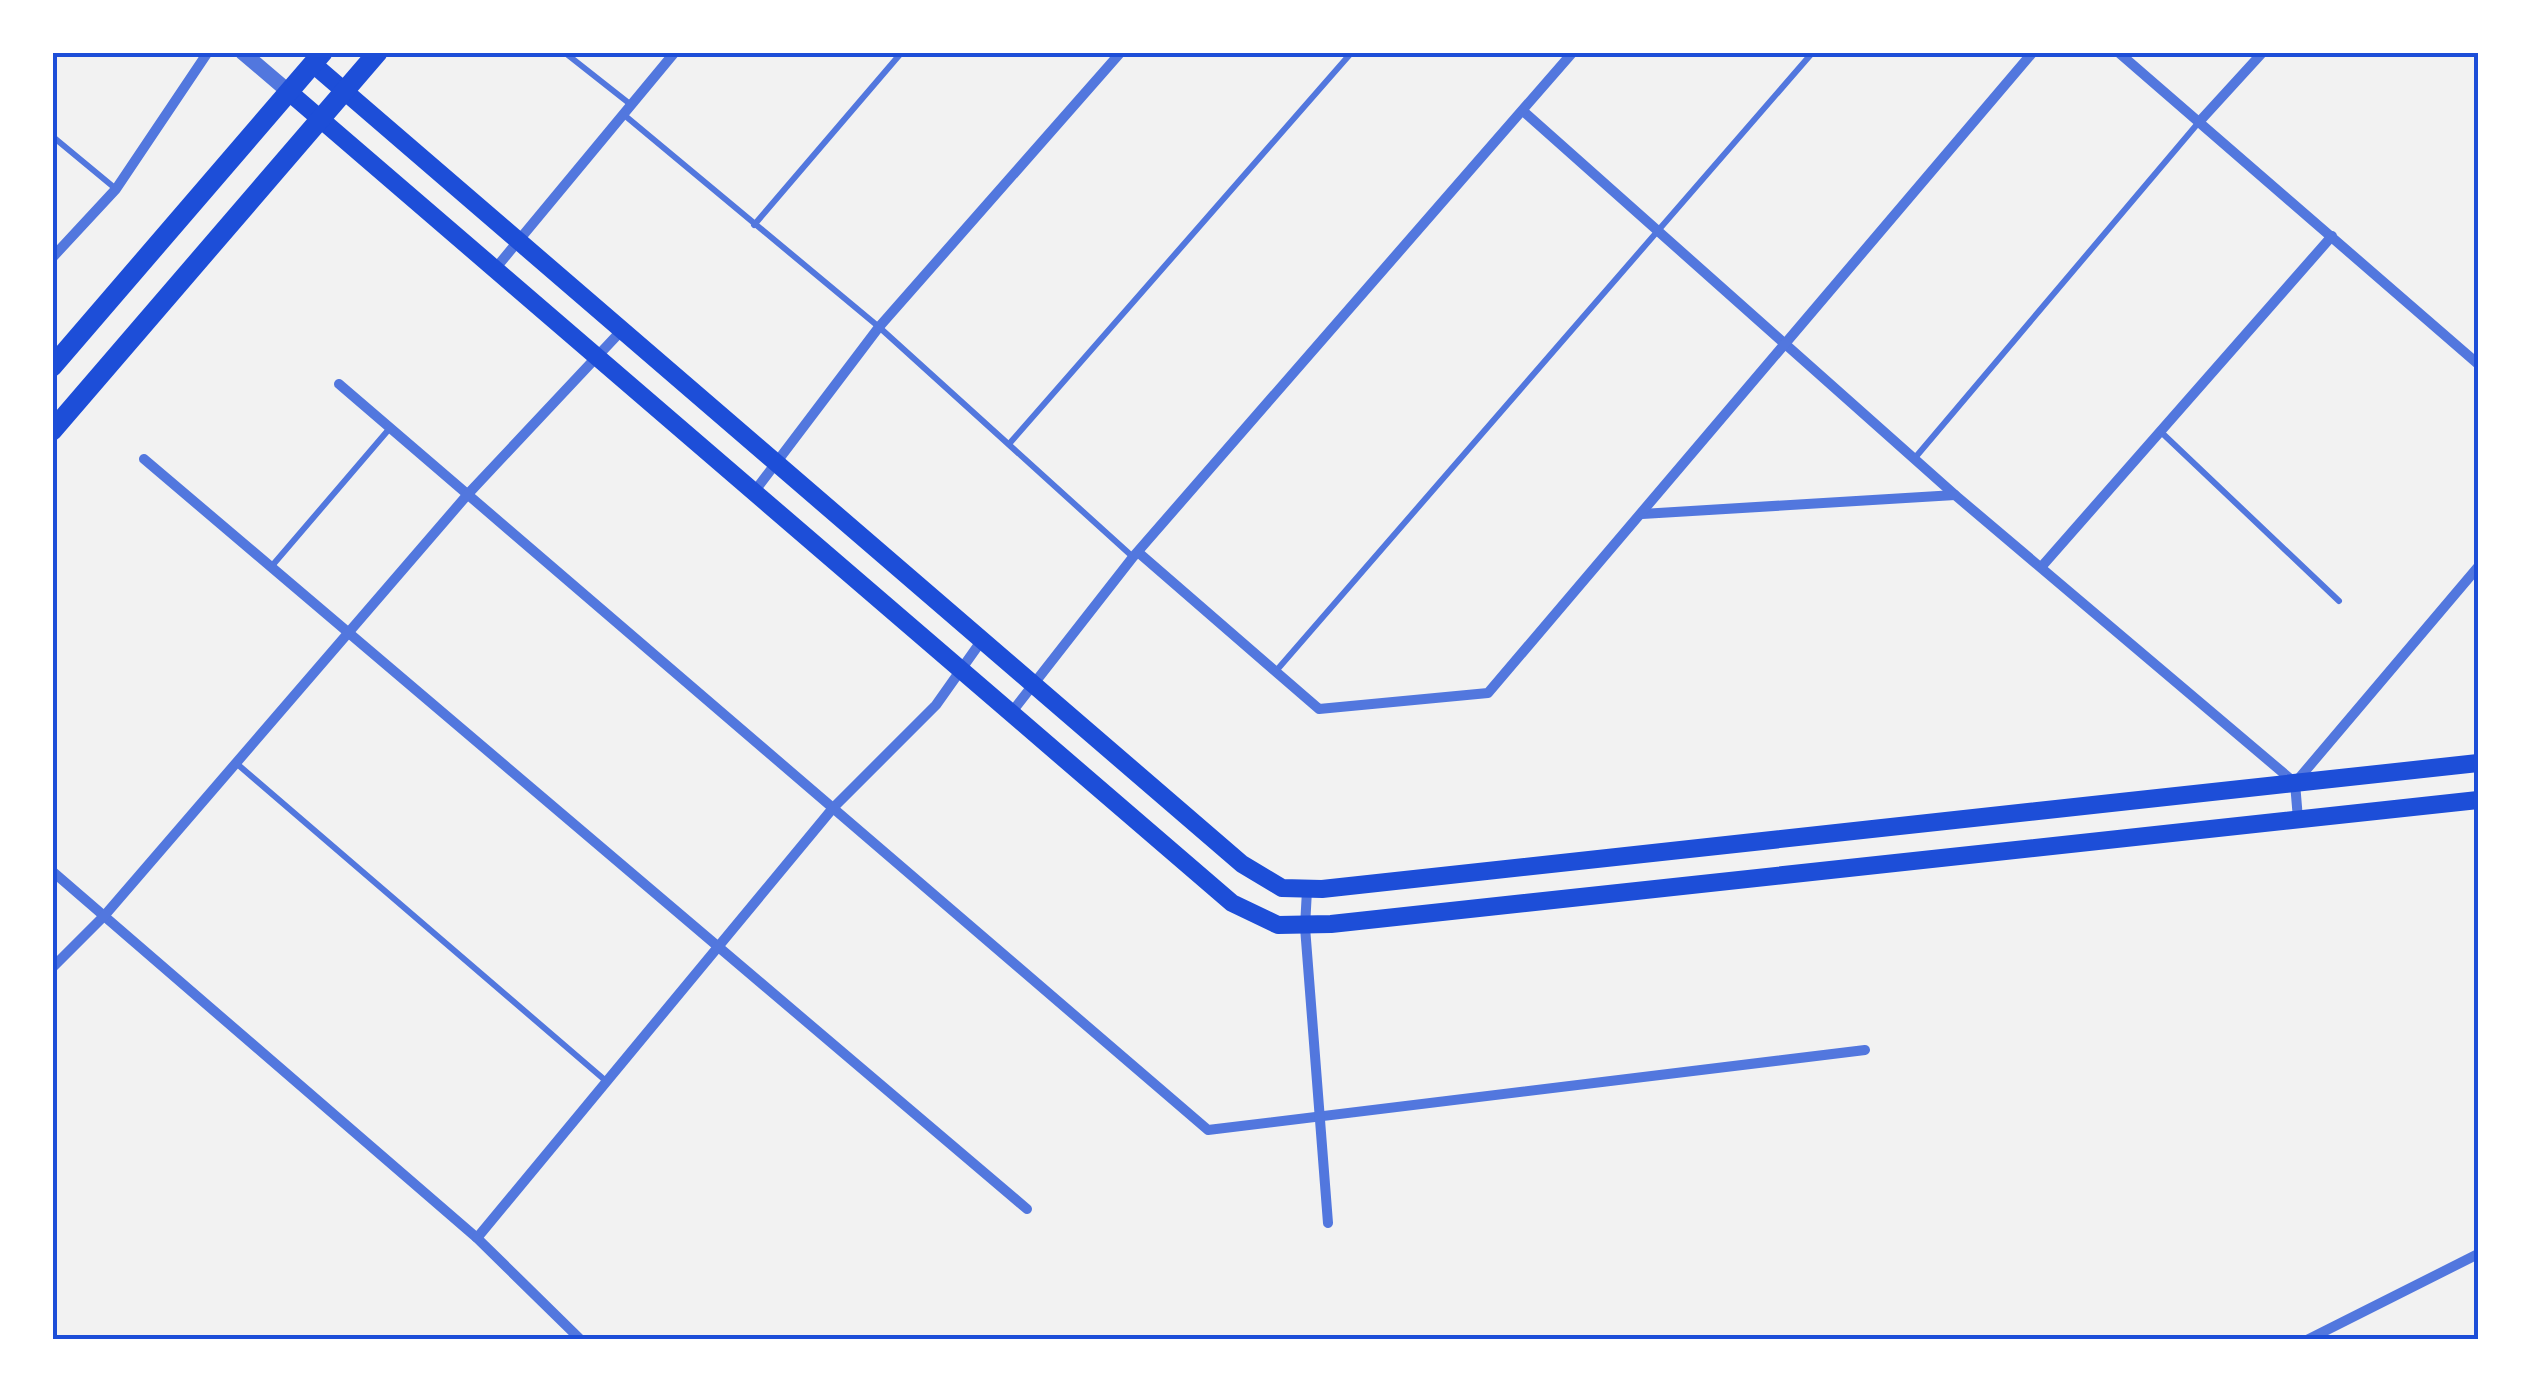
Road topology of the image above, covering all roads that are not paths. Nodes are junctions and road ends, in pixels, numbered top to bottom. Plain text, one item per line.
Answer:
1 (208, 52) edge
2 (242, 52) edge
3 (378, 52) edge
4 (564, 52) edge
5 (675, 52) edge
6 (902, 52) edge
7 (1121, 52) edge
8 (1352, 52) edge
9 (1573, 52) edge
10 (1813, 52) edge
11 (2033, 52) edge
12 (2118, 52) edge
13 (2263, 52) edge
14 (312, 56) edge
15 (345, 91) junction
16 (289, 92) junction
17 (626, 108) junction
18 (1523, 111) junction
19 (320, 119) junction
20 (2199, 122) junction
21 (52, 136) edge
22 (116, 189) junction
23 (754, 225) junction
24 (1659, 232) junction
25 (2332, 236) junction
26 (519, 240) junction
27 (52, 258) edge
28 (495, 269) junction
29 (879, 327) junction
30 (622, 330) junction
31 (1784, 343) junction
32 (598, 358) junction
33 (2478, 364) edge
34 (52, 367) edge
35 (338, 384) dead end
36 (390, 428) junction
37 (52, 431) edge
38 (2160, 432) junction
39 (1008, 444) junction
40 (1914, 458) junction
41 (144, 459) dead end
42 (777, 464) junction
43 (754, 493) junction
44 (468, 494) junction
45 (1955, 495) junction
46 (1642, 514) junction
47 (1136, 555) junction
48 (2042, 565) junction
49 (2478, 566) edge
50 (270, 567) junction
51 (2339, 600) dead end
52 (348, 633) junction
53 (982, 640) junction
54 (959, 669) junction
55 (1276, 672) junction
56 (1034, 685) junction
57 (1010, 714) junction
58 (236, 763) junction
59 (2478, 763) edge
60 (2295, 783) junction
61 (2478, 800) edge
62 (833, 808) junction
63 (2298, 819) junction
64 (52, 871) edge
65 (1307, 890) junction
66 (105, 915) junction
67 (1305, 926) junction
68 (718, 947) junction
69 (52, 968) edge
70 (1865, 1050) dead end
71 (606, 1081) junction
72 (1319, 1114) junction
73 (1027, 1209) dead end
74 (1328, 1223) dead end
75 (477, 1238) junction
76 (2478, 1254) edge
77 (581, 1340) edge
78 (2307, 1340) edge

1 - 22 street
2 - 16 street
3 - 15 main road
4 - 17 lane
5 - 17 street
6 - 23 lane
7 - 29 street
8 - 39 lane
9 - 18 street
10 - 24 lane
11 - 31 street
12 - 20 street
13 - 20 street
14 - 15 main road
14 - 16 main road
15 - 19 main road
15 - 26 main road
16 - 19 main road
16 - 34 main road
17 - 23 lane
17 - 26 street
18 - 24 street
18 - 47 street
19 - 28 main road
19 - 37 main road
20 - 25 street
20 - 40 lane
21 - 22 lane
22 - 27 street
23 - 29 lane
24 - 31 street
24 - 55 lane
25 - 33 street
25 - 38 street
26 - 28 street
26 - 30 main road
28 - 32 main road
29 - 39 lane
29 - 42 street
30 - 32 street
30 - 42 main road
31 - 40 street
31 - 46 street
32 - 43 main road
32 - 44 street
35 - 36 street
36 - 44 street
36 - 50 lane
38 - 48 street
38 - 51 lane
39 - 47 lane
40 - 45 street
41 - 50 street
42 - 43 street
42 - 53 main road
43 - 54 main road
44 - 52 street
44 - 62 street
45 - 46 street
45 - 48 street
46 - 55 street
47 - 55 street
47 - 56 street
48 - 60 street
49 - 60 street
50 - 52 street
52 - 58 street
52 - 68 street
53 - 54 street
53 - 56 main road
54 - 57 main road
54 - 62 street
56 - 57 street
56 - 65 main road
57 - 67 main road
58 - 66 street
58 - 71 lane
59 - 60 main road
60 - 63 street
60 - 65 main road
61 - 63 main road
62 - 68 street
62 - 72 street
63 - 67 main road
64 - 66 street
65 - 67 street
66 - 69 street
66 - 75 street
67 - 72 street
68 - 71 street
68 - 73 street
70 - 72 street
71 - 75 street
72 - 74 street
75 - 77 street
76 - 78 street

